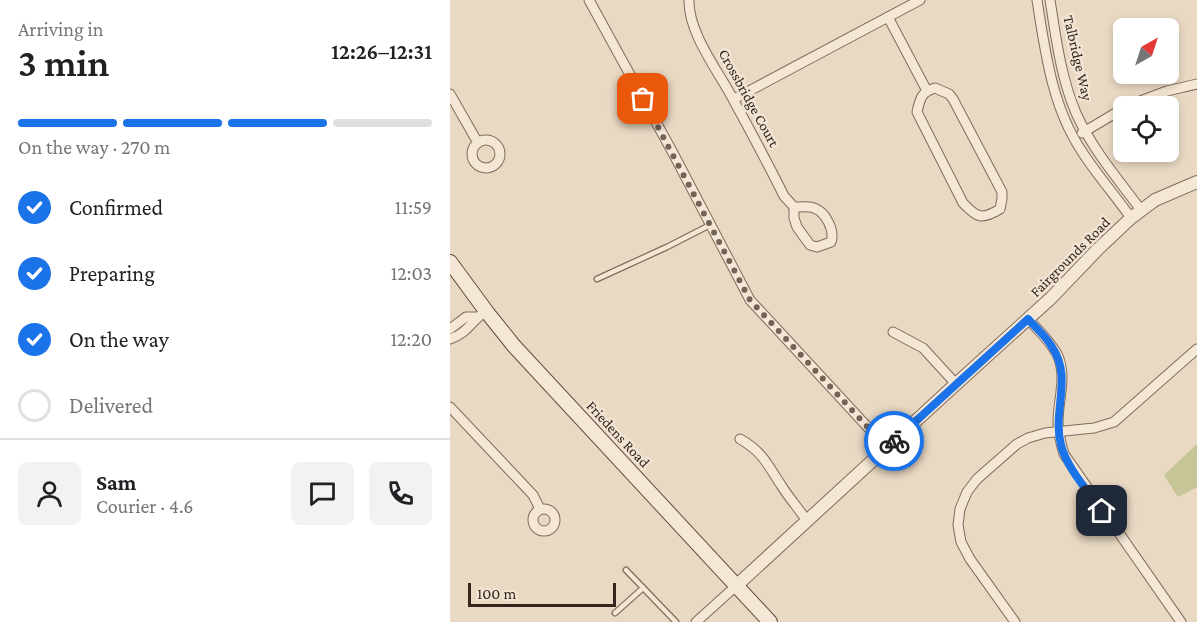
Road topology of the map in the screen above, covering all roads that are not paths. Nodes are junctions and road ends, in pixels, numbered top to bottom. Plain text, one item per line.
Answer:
1 (589, 0) edge
2 (688, 0) edge
3 (920, 0) edge
4 (1037, 0) edge
5 (1050, 0) edge
6 (888, 17) junction
7 (1197, 84) edge
8 (927, 90) junction
9 (450, 94) edge
10 (1154, 96) edge
11 (734, 99) junction
12 (1113, 114) edge
13 (1086, 131) junction
14 (1074, 137) junction
15 (478, 143) dead end
16 (1197, 182) edge
17 (794, 207) junction
18 (1136, 214) junction
19 (710, 225) junction
20 (450, 262) edge
21 (597, 279) dead end
22 (481, 314) junction
23 (1028, 319) junction
24 (450, 329) edge
25 (893, 332) dead end
26 (450, 339) edge
27 (1197, 349) edge
28 (956, 384) junction
29 (450, 407) edge
30 (1058, 432) junction
31 (740, 439) dead end
32 (887, 448) junction
33 (540, 509) dead end
34 (807, 521) junction
35 (626, 570) dead end
36 (736, 586) junction
37 (643, 588) junction
38 (615, 613) dead end
39 (676, 622) edge
40 (696, 622) edge
41 (770, 622) edge
42 (1015, 622) edge
43 (1181, 622) edge

1 - 19 street
2 - 11 street, Crossbridge Court
3 - 6 street
4 - 14 street, Talbridge Way
5 - 13 street, Talbridge Way
6 - 8 street
6 - 11 street
7 - 10 street
8 - 8 street
9 - 15 street
11 - 17 street, Crossbridge Court
12 - 13 street
13 - 14 street
13 - 18 street, Talbridge Way
14 - 18 street, Talbridge Way
16 - 18 street, Fairgrounds Road
17 - 17 street, Crossbridge Court
18 - 23 street, Fairgrounds Road
19 - 21 lane
19 - 32 street
20 - 22 main road, Friedens Road
22 - 24 street
22 - 26 street
22 - 36 main road, Friedens Road
23 - 28 street, Fairgrounds Road
23 - 30 street
25 - 28 street
27 - 30 street
28 - 32 street, Fairgrounds Road
29 - 33 street
30 - 42 street
30 - 43 street
31 - 34 street
32 - 34 street, Fairgrounds Road
34 - 36 street, Fairgrounds Road
35 - 37 lane
36 - 40 street
36 - 41 main road, Friedens Road
37 - 38 lane
37 - 39 lane

